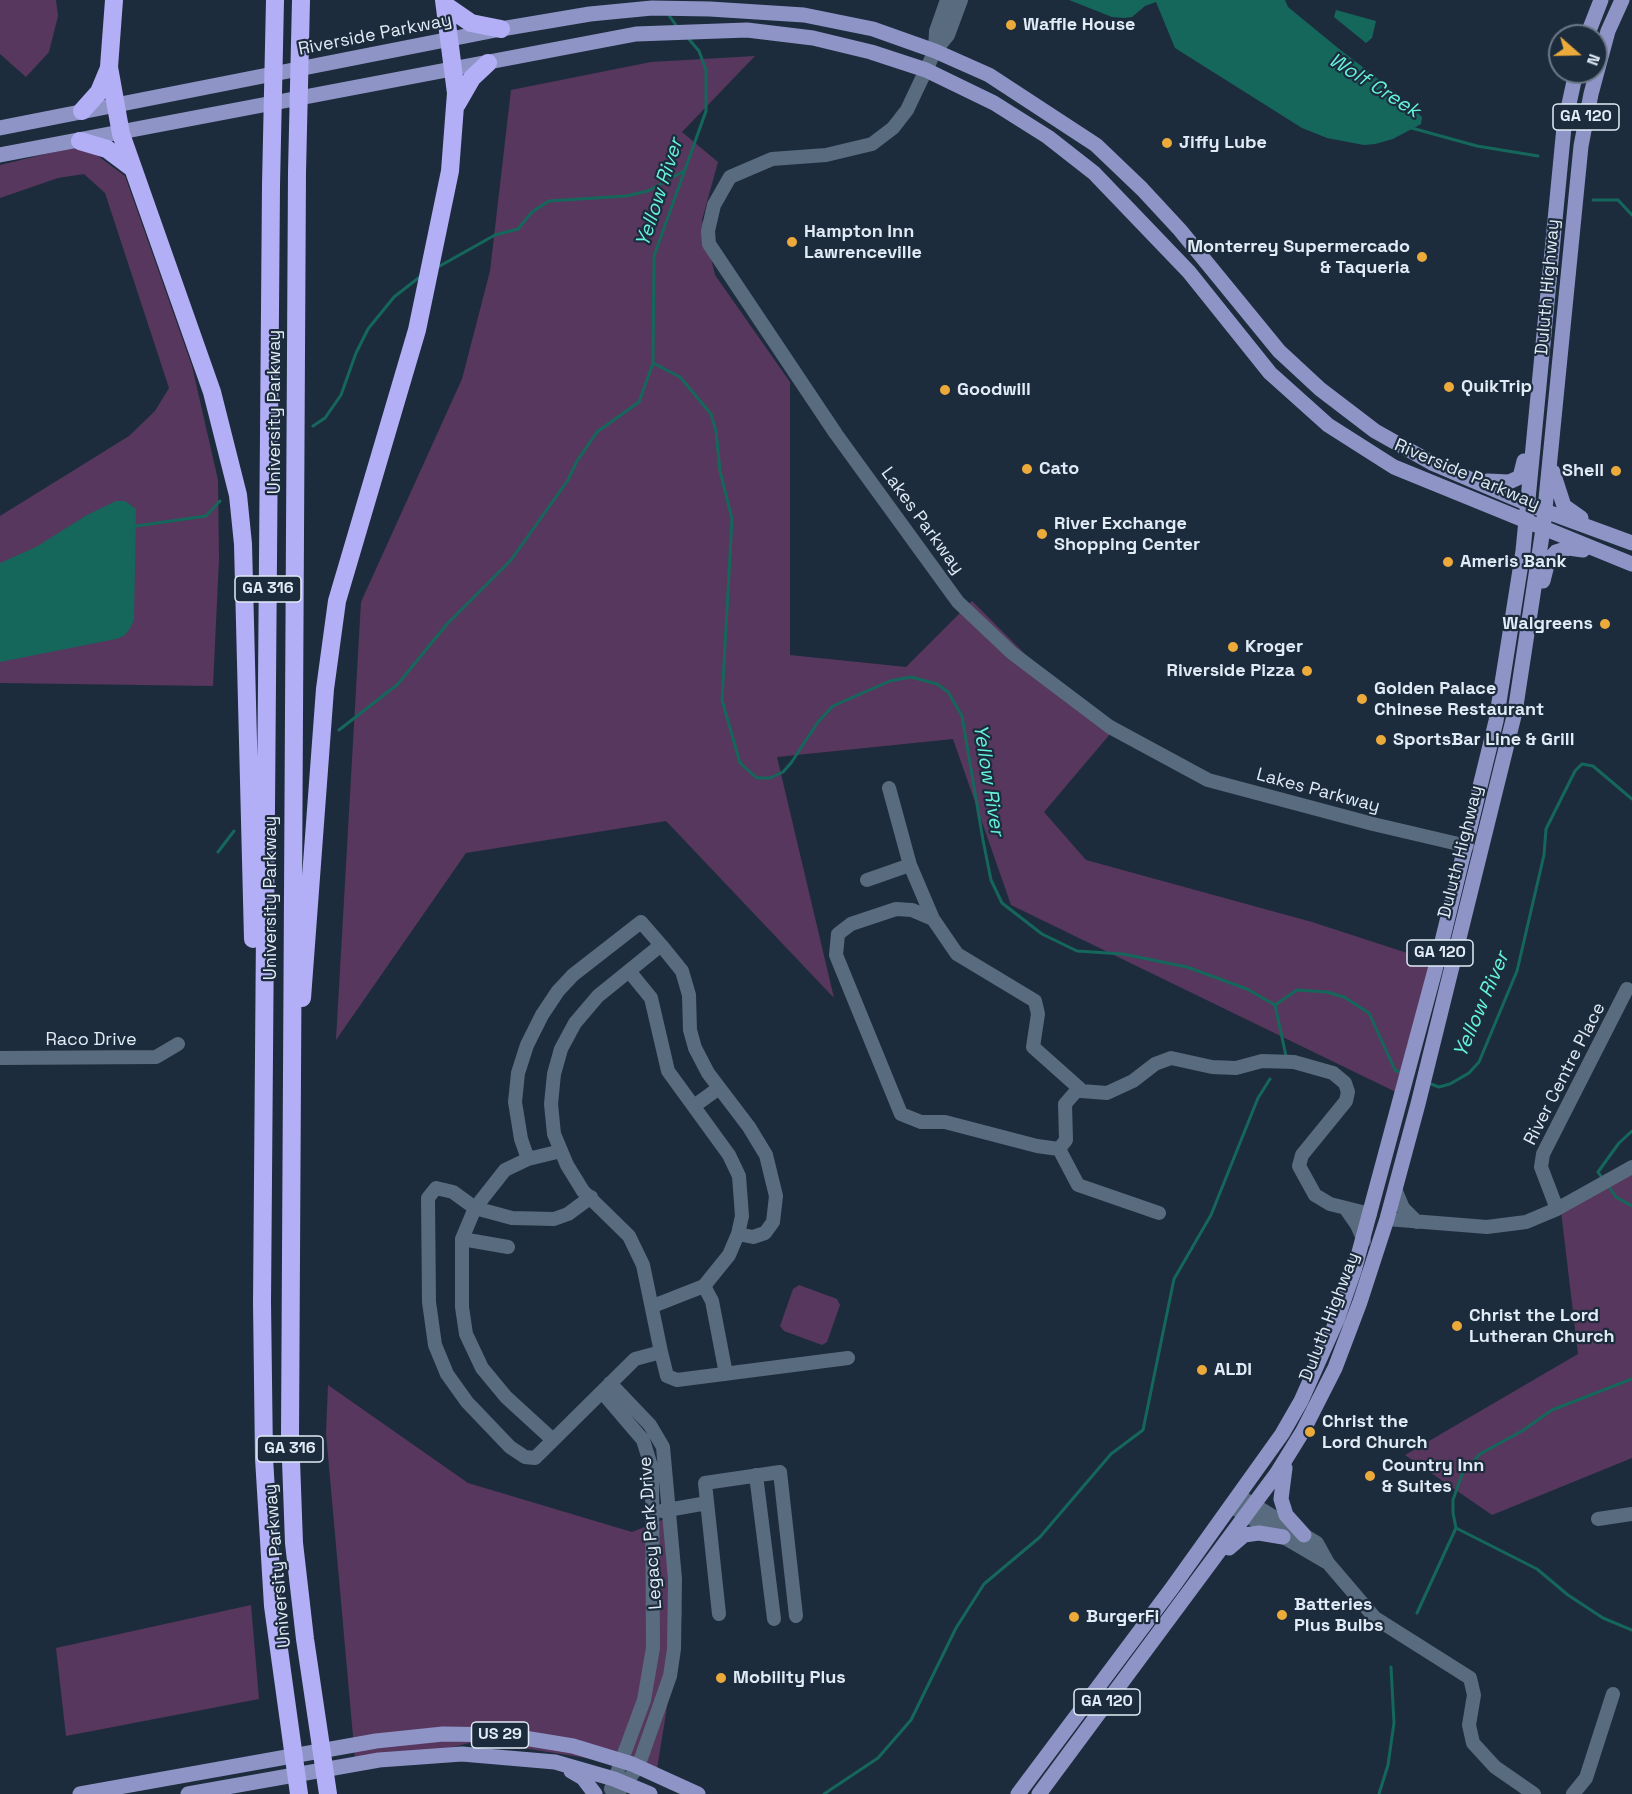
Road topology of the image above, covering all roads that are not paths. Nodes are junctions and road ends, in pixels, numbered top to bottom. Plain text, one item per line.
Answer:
1 (114, 0) edge
2 (275, 0) edge
3 (301, 0) edge
4 (947, 0) edge
5 (961, 0) edge
6 (1601, 0) edge
7 (1622, 0) edge
8 (445, 3) edge
9 (1592, 24) edge
10 (501, 30) junction
11 (451, 41) junction
12 (934, 51) junction
13 (488, 63) junction
14 (109, 66) junction
15 (453, 70) junction
16 (926, 70) junction
17 (1573, 84) edge
18 (115, 105) junction
19 (456, 105) junction
20 (82, 111) junction
21 (0, 128) edge
22 (121, 134) junction
23 (80, 141) junction
24 (0, 155) edge
25 (131, 167) junction
26 (1539, 379) junction
27 (1550, 459) junction
28 (1470, 479) junction
29 (1527, 503) junction
30 (1496, 510) junction
31 (1545, 511) junction
32 (1525, 522) junction
33 (1543, 530) junction
34 (1601, 532) junction
35 (1632, 543) edge
36 (1523, 551) junction
37 (1602, 552) junction
38 (1632, 564) edge
39 (1528, 642) junction
40 (889, 788) dead end
41 (1467, 846) junction
42 (910, 865) junction
43 (867, 880) dead end
44 (933, 920) junction
45 (661, 945) junction
46 (629, 971) junction
47 (1627, 989) dead end
48 (178, 1044) dead end
49 (0, 1058) edge
50 (719, 1088) junction
51 (1080, 1089) junction
52 (291, 1101) junction
53 (694, 1106) junction
54 (1395, 1125) junction
55 (1059, 1149) junction
56 (561, 1151) junction
57 (528, 1159) junction
58 (1632, 1167) edge
59 (263, 1177) junction
60 (1395, 1189) junction
61 (591, 1197) junction
62 (475, 1208) junction
63 (1346, 1209) junction
64 (1557, 1209) junction
65 (1159, 1213) dead end
66 (1370, 1214) junction
67 (1387, 1219) junction
68 (1417, 1222) junction
69 (738, 1234) junction
70 (462, 1239) junction
71 (1364, 1241) junction
72 (508, 1247) dead end
73 (704, 1286) junction
74 (1360, 1302) junction
75 (653, 1306) junction
76 (661, 1352) junction
77 (848, 1359) dead end
78 (726, 1374) junction
79 (606, 1388) junction
80 (553, 1440) junction
81 (1287, 1456) junction
82 (756, 1475) junction
83 (1235, 1501) junction
84 (707, 1503) junction
85 (670, 1509) junction
86 (1250, 1510) junction
87 (653, 1513) junction
88 (1632, 1514) edge
89 (1598, 1519) dead end
90 (1304, 1535) junction
91 (1283, 1537) junction
92 (1210, 1563) junction
93 (1328, 1563) junction
94 (719, 1614) dead end
95 (796, 1616) dead end
96 (774, 1619) dead end
97 (1613, 1694) dead end
98 (622, 1761) junction
99 (555, 1762) junction
100 (638, 1767) junction
101 (617, 1788) edge
102 (80, 1794) edge
103 (188, 1794) edge
104 (298, 1794) edge
105 (328, 1794) edge
106 (595, 1794) edge
107 (650, 1794) edge
108 (698, 1794) edge
109 (1018, 1794) edge
110 (1040, 1794) edge
111 (1534, 1794) edge
112 (1573, 1794) edge

1 - 14 highway
2 - 59 highway, University Parkway / GA 316
3 - 52 highway, University Parkway / GA 316
4 - 12 street
5 - 12 street
6 - 9 main road
7 - 27 main road, Duluth Highway / GA 120
8 - 10 highway
8 - 11 highway
10 - 11 main road, Riverside Parkway
10 - 12 main road, Riverside Parkway
11 - 15 highway
11 - 18 main road, Riverside Parkway
12 - 16 street
12 - 28 main road, Riverside Parkway
13 - 15 main road, Riverside Parkway
13 - 16 main road, Riverside Parkway
13 - 19 highway
14 - 18 highway
14 - 20 highway
15 - 19 highway
15 - 22 main road, Riverside Parkway
16 - 30 main road, Riverside Parkway
16 - 41 street, Lakes Parkway
17 - 26 main road, Duluth Highway / GA 120
18 - 20 main road, Riverside Parkway
18 - 22 highway
19 - 52 highway
20 - 21 main road, Riverside Parkway
22 - 23 main road, Riverside Parkway
22 - 25 highway
23 - 24 main road, Riverside Parkway
23 - 25 highway
25 - 59 highway
26 - 28 main road
26 - 29 main road, Duluth Highway / GA 120
27 - 31 main road, Duluth Highway / GA 120
27 - 34 main road
28 - 29 main road, Riverside Parkway
29 - 31 main road, Riverside Parkway
29 - 32 main road, Duluth Highway / GA 120
30 - 32 main road, Riverside Parkway
30 - 36 main road
31 - 33 main road, Duluth Highway / GA 120
31 - 34 main road, Riverside Parkway
32 - 33 main road, Riverside Parkway
32 - 36 main road, Duluth Highway / GA 120
33 - 37 main road, Riverside Parkway
33 - 39 main road, Duluth Highway / GA 120
34 - 35 main road, Riverside Parkway
36 - 41 main road, Duluth Highway / GA 120
37 - 38 main road, Riverside Parkway
37 - 39 main road
39 - 60 main road, Duluth Highway / GA 120
40 - 42 street
41 - 54 main road, Duluth Highway / GA 120
42 - 43 street
42 - 44 street
44 - 51 street
44 - 55 street
45 - 46 street
45 - 50 street
45 - 57 street
46 - 53 street
46 - 56 street
47 - 64 street, River Centre Place
48 - 49 street, Raco Drive
50 - 53 street
50 - 69 street
51 - 55 street
51 - 63 street
52 - 105 highway, University Parkway / GA 316
53 - 69 street
54 - 66 main road, Duluth Highway / GA 120
54 - 67 main road
55 - 65 street
56 - 57 street
56 - 61 street
57 - 62 street
58 - 64 street
59 - 104 highway, University Parkway / GA 316
60 - 67 main road, Duluth Highway / GA 120
60 - 68 street
61 - 62 street
61 - 75 street
62 - 70 street
62 - 80 street
63 - 66 street
63 - 71 street
64 - 68 street
66 - 71 main road, Duluth Highway / GA 120
66 - 74 main road
67 - 68 street
67 - 74 main road, Duluth Highway / GA 120
69 - 73 street
70 - 72 street
70 - 80 street
71 - 83 main road, Duluth Highway / GA 120
73 - 75 street
73 - 78 street
74 - 81 main road, Duluth Highway / GA 120
75 - 76 street
76 - 78 street
76 - 79 street
77 - 78 street
79 - 80 street
79 - 85 street, Legacy Park Drive
79 - 87 street, Legacy Park Drive
81 - 86 main road, Duluth Highway / GA 120
81 - 90 main road
82 - 84 street
82 - 95 street
82 - 96 street
83 - 86 street
83 - 109 main road, Duluth Highway / GA 120
84 - 85 street
84 - 94 street
85 - 87 street
85 - 100 street, Legacy Park Drive
86 - 90 street
86 - 91 street
86 - 92 main road, Duluth Highway / GA 120
87 - 98 street, Legacy Park Drive
88 - 89 street
90 - 93 street
91 - 92 main road
91 - 93 street
92 - 110 main road, Duluth Highway / GA 120
93 - 111 street
97 - 112 street
98 - 100 main road, US 29
98 - 101 street, Legacy Park Drive
98 - 102 main road, US 29
99 - 101 main road, US 29
99 - 103 main road, US 29
99 - 106 main road
100 - 101 street, Legacy Park Drive
100 - 108 main road, US 29
101 - 107 main road, US 29

